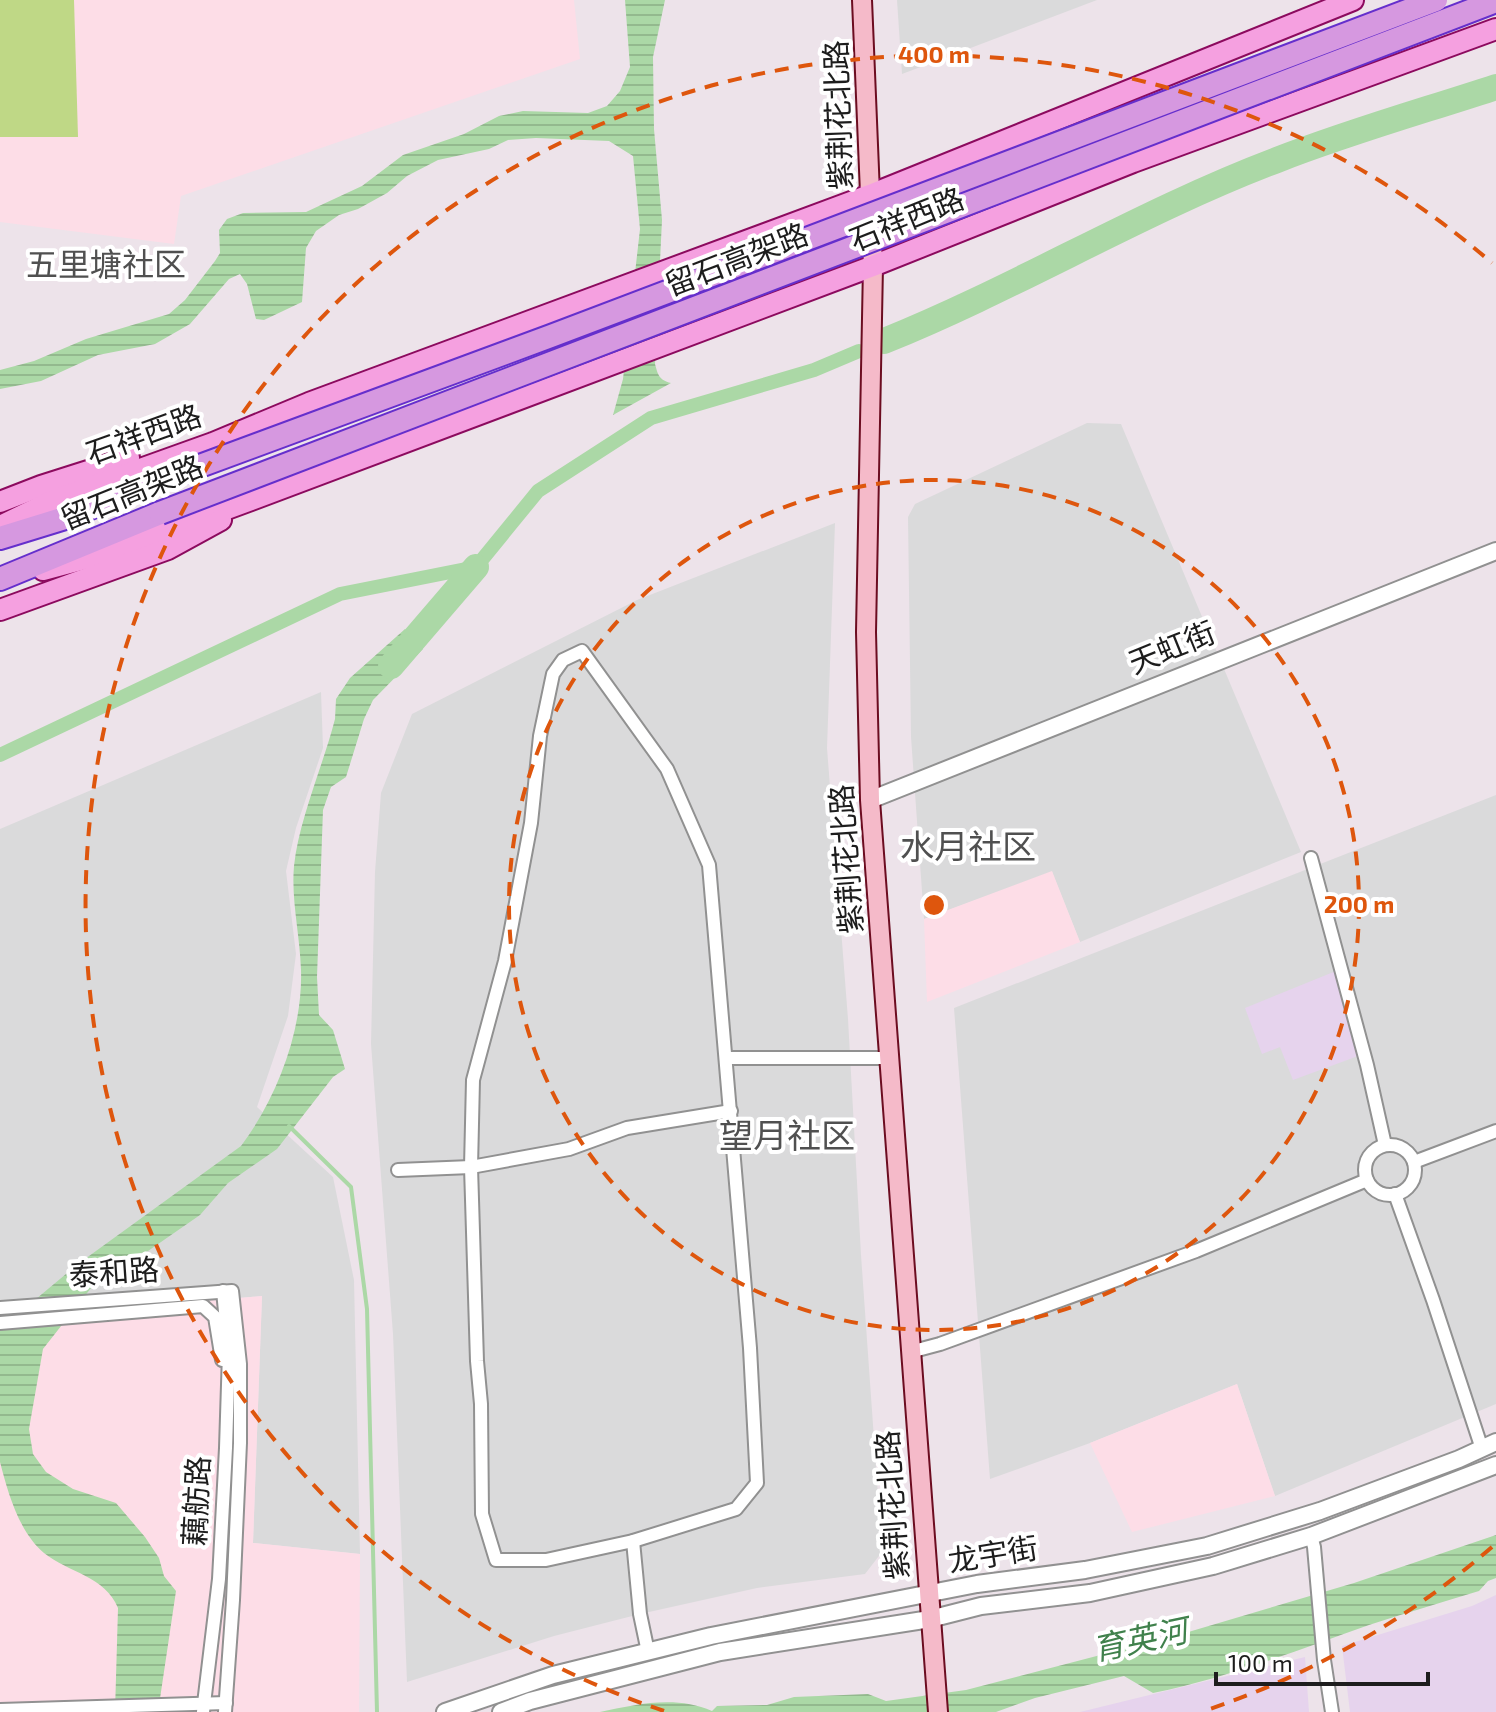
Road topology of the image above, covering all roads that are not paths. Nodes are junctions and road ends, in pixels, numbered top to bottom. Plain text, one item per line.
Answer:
1 (862, 0) edge
2 (1353, 0) edge
3 (1436, 0) edge
4 (1496, 1) edge
5 (1496, 29) edge
6 (870, 195) junction
7 (873, 266) junction
8 (309, 403) junction
9 (251, 500) junction
10 (0, 502) edge
11 (0, 526) edge
12 (0, 538) edge
13 (1496, 551) edge
14 (0, 580) edge
15 (0, 610) edge
16 (870, 800) junction
17 (1311, 858) dead end
18 (726, 1058) junction
19 (888, 1058) junction
20 (731, 1111) junction
21 (1496, 1131) edge
22 (1385, 1145) junction
23 (1414, 1162) junction
24 (471, 1167) junction
25 (398, 1170) dead end
26 (1367, 1180) junction
27 (1395, 1194) junction
28 (227, 1291) junction
29 (0, 1308) edge
30 (0, 1323) edge
31 (910, 1352) junction
32 (227, 1395) junction
33 (1489, 1446) edge
34 (1496, 1465) edge
35 (1311, 1536) junction
36 (633, 1541) junction
37 (927, 1594) junction
38 (930, 1619) junction
39 (648, 1652) junction
40 (203, 1707) edge
41 (225, 1708) edge
42 (0, 1710) edge
43 (445, 1712) edge
44 (501, 1712) edge
45 (938, 1712) edge
46 (1332, 1712) edge

1 - 6 main road, 紫荆花北路
2 - 6 main road, 石祥西路
3 - 12 highway, 留石高架路, bridge
4 - 14 highway, 留石高架路, bridge
5 - 7 main road, 石祥西路
6 - 7 main road, 紫荆花北路
6 - 8 main road, 石祥西路
7 - 9 main road, 石祥西路
7 - 16 main road, 紫荆花北路
8 - 10 main road, 石祥西路
8 - 11 main road, 石祥西路
9 - 14 main road, 石祥西路
9 - 15 main road, 石祥西路
13 - 16 street, 天虹街
16 - 19 main road, 紫荆花北路
17 - 22 street
18 - 19 street
18 - 20 street
18 - 24 street
19 - 31 main road, 紫荆花北路
20 - 24 street
20 - 36 street
21 - 23 street
22 - 23 street
22 - 26 street
23 - 27 street
24 - 25 street
24 - 36 street
26 - 27 street
26 - 31 street
27 - 33 street
28 - 29 street, 泰和路
28 - 32 street, 藕舫路
28 - 41 street, 藕舫路
30 - 32 street, 泰和路
31 - 37 main road, 紫荆花北路
32 - 40 street, 藕舫路
33 - 37 street, 龙宇街
34 - 35 street, 龙宇街
35 - 38 street, 龙宇街
35 - 46 street
36 - 39 street
37 - 38 main road, 紫荆花北路
37 - 39 street, 龙宇街
38 - 44 street, 龙宇街
38 - 45 main road, 紫荆花北路
39 - 43 street, 龙宇街
40 - 41 street
40 - 42 street

